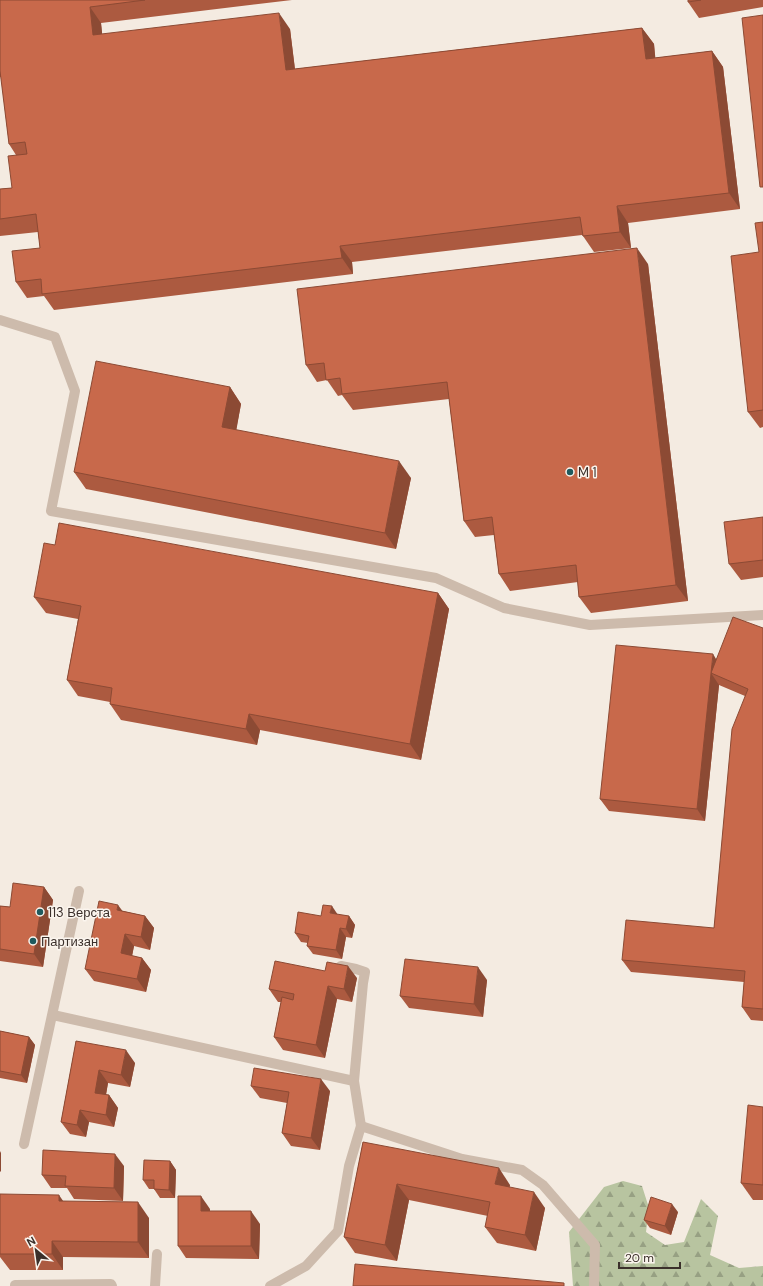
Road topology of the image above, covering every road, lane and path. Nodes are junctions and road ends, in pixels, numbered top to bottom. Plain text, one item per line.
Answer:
1 (0, 320) edge
2 (763, 615) edge
3 (79, 891) dead end
4 (341, 966) edge
5 (53, 1015) junction
6 (354, 1081) junction
7 (361, 1126) junction
8 (24, 1144) dead end
9 (157, 1254) dead end
10 (15, 1285) edge
11 (112, 1286) edge
12 (155, 1286) edge
13 (270, 1286) edge
14 (594, 1286) edge

1 - 2 street
3 - 5 street
4 - 6 street
5 - 6 street
5 - 8 street
6 - 7 street
7 - 13 street
7 - 14 street
9 - 12 street
10 - 11 street

